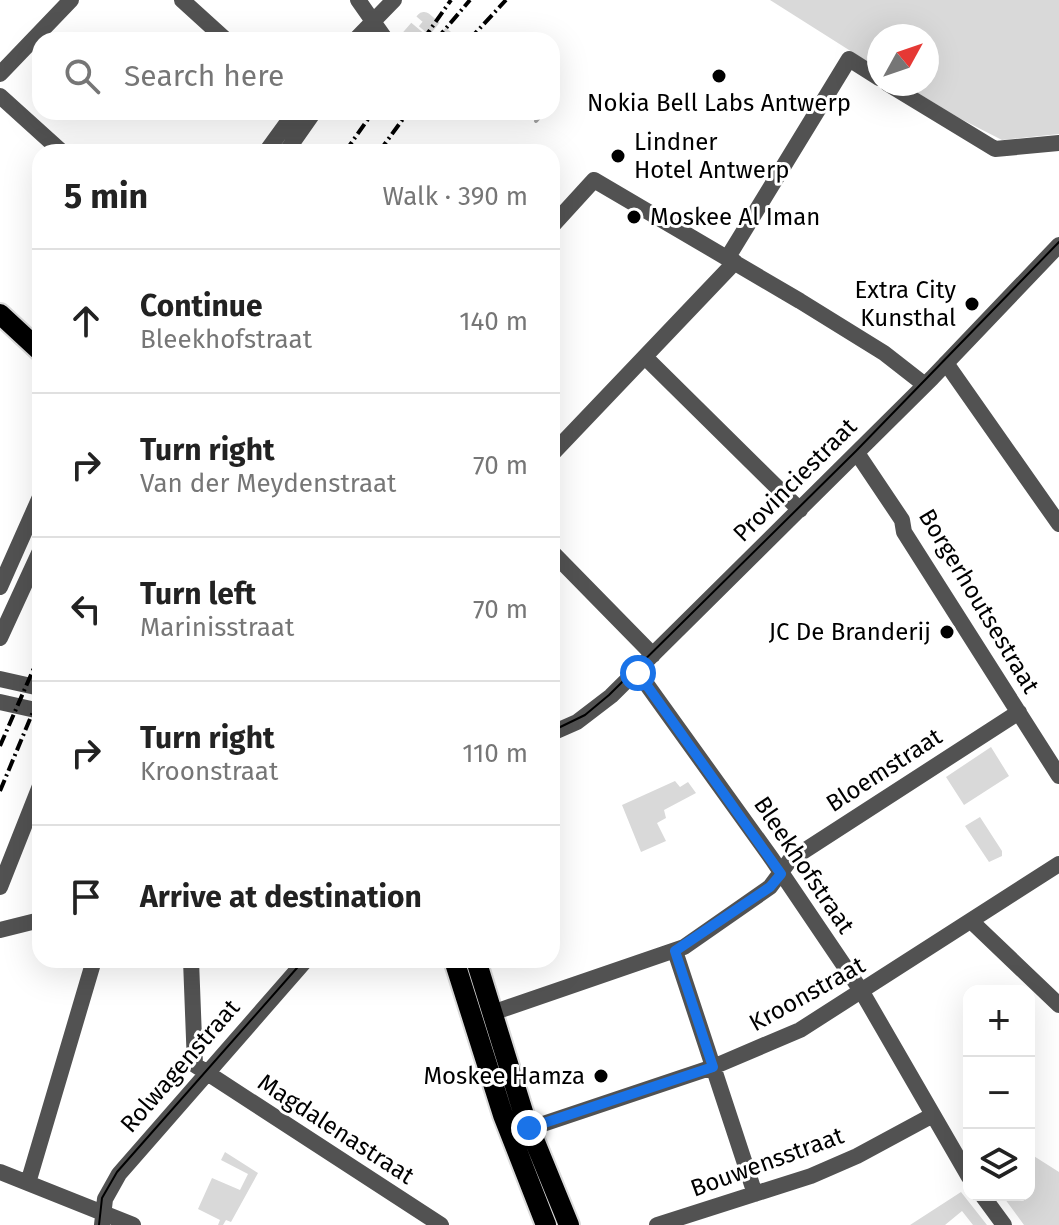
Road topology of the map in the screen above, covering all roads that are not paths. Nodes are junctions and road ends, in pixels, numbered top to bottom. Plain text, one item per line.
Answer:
1 (71, 0) edge
2 (182, 0) edge
3 (358, 0) edge
4 (394, 0) edge
5 (40, 32) edge
6 (217, 32) edge
7 (374, 32) edge
8 (376, 32) edge
9 (32, 41) edge
10 (867, 70) edge
11 (0, 74) edge
12 (0, 96) edge
13 (908, 96) edge
14 (299, 120) edge
15 (302, 120) edge
16 (1059, 143) edge
17 (53, 144) edge
18 (274, 144) edge
19 (290, 144) edge
20 (560, 217) edge
21 (1058, 250) edge
22 (732, 259) junction
23 (0, 314) edge
24 (32, 344) edge
25 (645, 357) junction
26 (946, 363) junction
27 (925, 385) junction
28 (560, 446) edge
29 (857, 453) junction
30 (800, 510) junction
31 (32, 515) edge
32 (1059, 524) edge
33 (560, 560) edge
34 (32, 568) edge
35 (0, 587) edge
36 (0, 638) edge
37 (653, 655) junction
38 (637, 671) junction
39 (0, 679) edge
40 (32, 686) edge
41 (0, 702) edge
42 (32, 709) edge
43 (1019, 712) junction
44 (560, 729) edge
45 (1059, 776) edge
46 (32, 806) edge
47 (1059, 864) edge
48 (781, 874) junction
49 (0, 887) edge
50 (971, 921) junction
51 (32, 922) edge
52 (0, 930) edge
53 (675, 951) junction
54 (92, 968) edge
55 (191, 968) edge
56 (299, 968) edge
57 (457, 968) edge
58 (478, 968) edge
59 (862, 992) junction
60 (1059, 1005) edge
61 (492, 1013) junction
62 (713, 1067) junction
63 (205, 1073) junction
64 (933, 1115) junction
65 (520, 1132) junction
66 (963, 1167) edge
67 (0, 1172) edge
68 (28, 1183) junction
69 (755, 1194) junction
70 (986, 1201) edge
71 (102, 1218) edge
72 (133, 1225) edge
73 (441, 1225) edge
74 (546, 1225) edge
75 (569, 1225) edge
76 (657, 1225) edge
77 (1004, 1225) edge

1 - 5 street
2 - 6 street
3 - 7 street
4 - 8 street
9 - 11 street
10 - 22 street
12 - 17 street
13 - 16 street
14 - 18 street
15 - 19 street
20 - 22 street
21 - 26 street, Provinciestraat
22 - 25 street
22 - 27 street
23 - 24 main road
25 - 28 street
25 - 30 street
26 - 27 street, Provinciestraat
26 - 32 street
27 - 29 street, Provinciestraat
29 - 30 street, Provinciestraat
29 - 43 street, Borgerhoutsestraat
30 - 37 street, Provinciestraat
31 - 35 street
33 - 37 street
34 - 36 street
37 - 38 street, Provinciestraat
38 - 44 street, Provinciestraat
38 - 48 street, Bleekhofstraat
39 - 40 street
41 - 42 street
43 - 45 street, Borgerhoutsestraat
43 - 48 street, Bloemstraat
46 - 49 street
47 - 50 street, Kroonstraat
48 - 53 street, Bloemstraat
48 - 59 street, Bleekhofstraat
50 - 59 street, Kroonstraat
50 - 60 street
51 - 52 street
53 - 61 street, Bloemstraat
53 - 62 street
54 - 68 street
55 - 63 street
56 - 63 street, Rolwagenstraat
57 - 65 main road
58 - 61 main road
59 - 62 street, Kroonstraat
59 - 64 street, Bleekhofstraat
61 - 65 main road
62 - 65 street, Kroonstraat
62 - 69 street
63 - 71 street, Rolwagenstraat
63 - 73 street, Magdalenastraat
64 - 66 street, Bleekhofstraat
64 - 69 street, Bouwensstraat
65 - 74 main road
65 - 75 main road
67 - 68 street
68 - 71 street
69 - 76 street, Bouwensstraat
70 - 77 street
71 - 72 street

